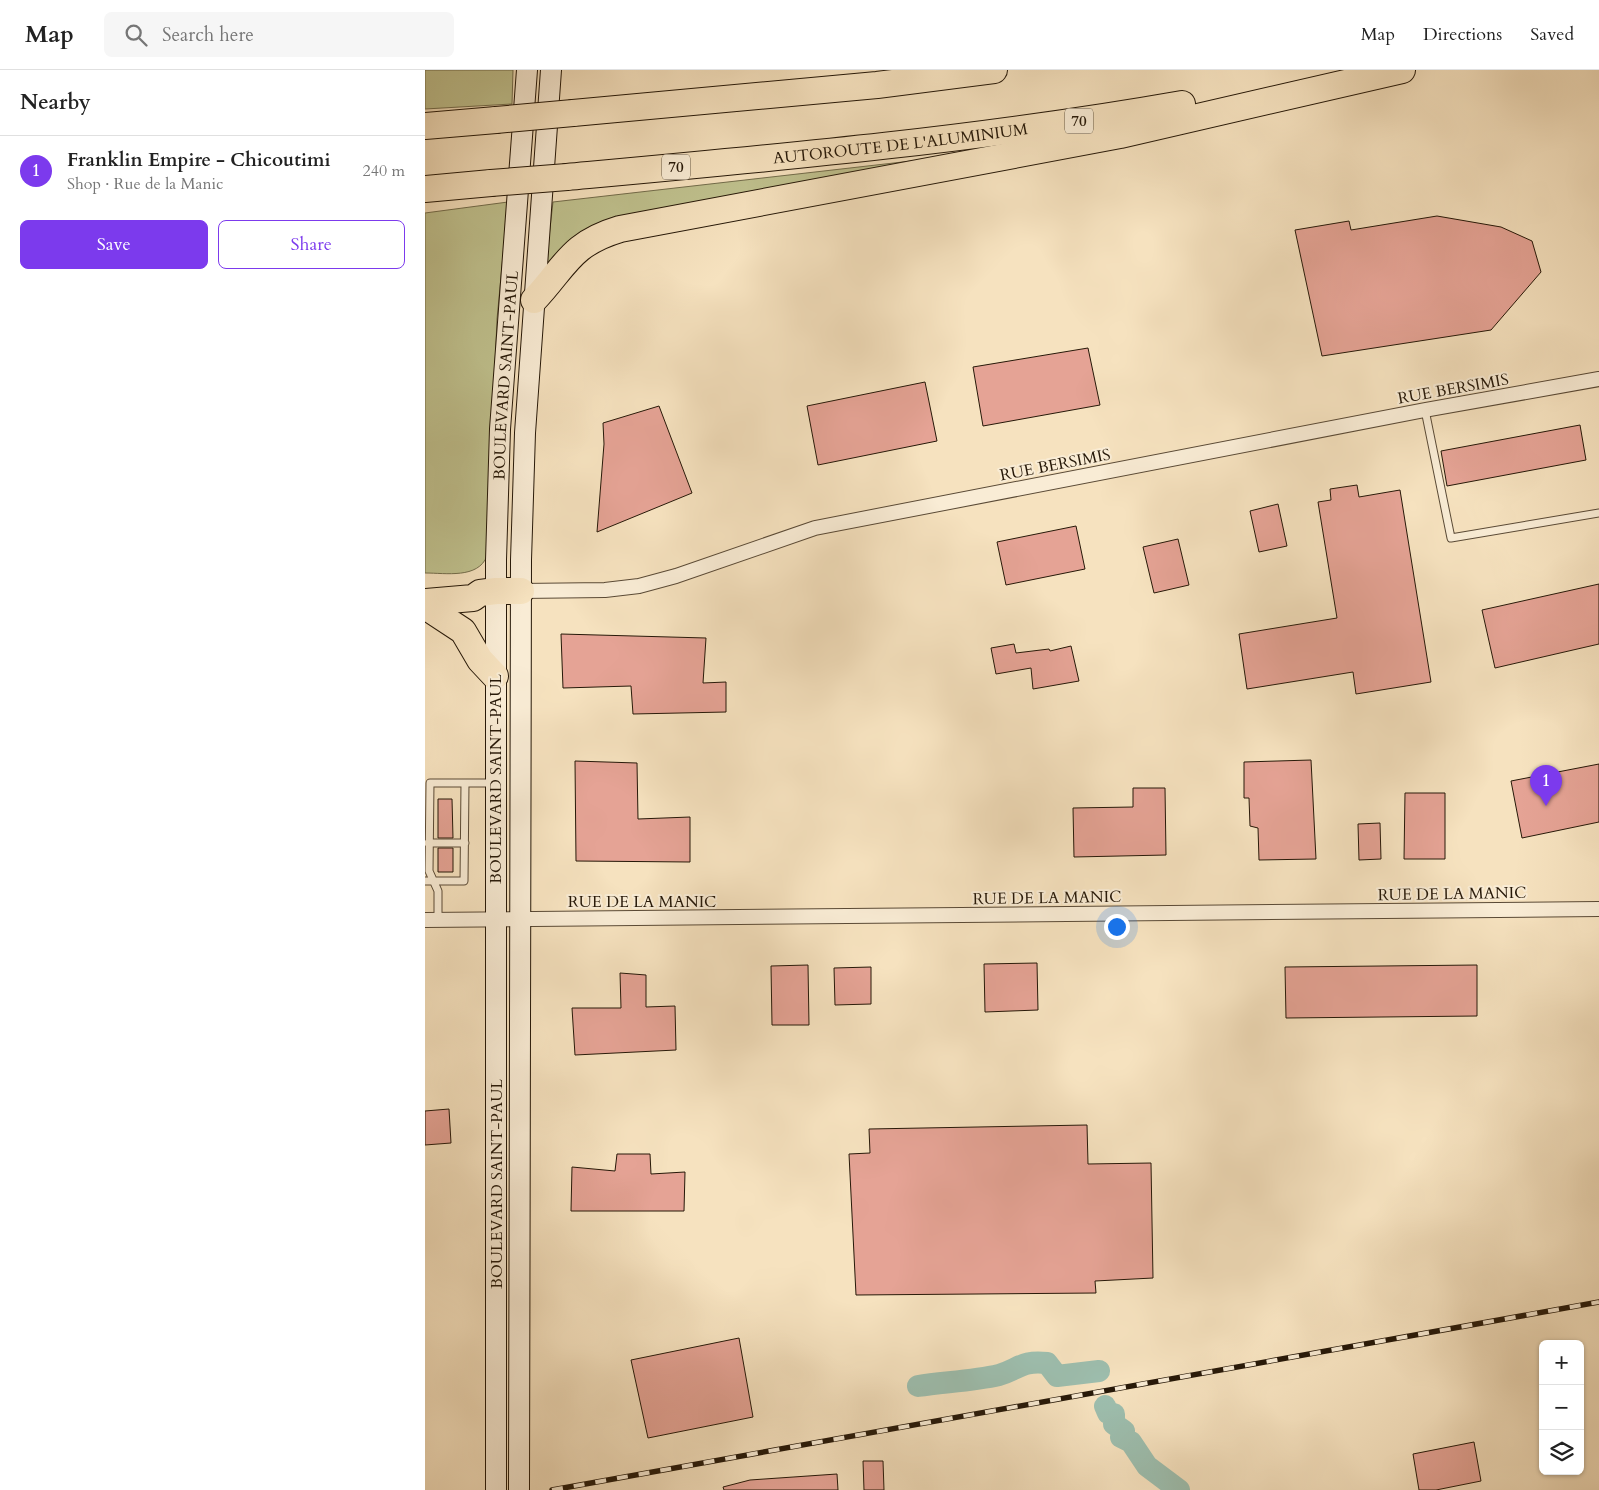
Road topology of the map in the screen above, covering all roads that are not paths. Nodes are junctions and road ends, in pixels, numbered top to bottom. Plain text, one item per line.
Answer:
1 (527, 70) edge
2 (551, 70) edge
3 (994, 70) edge
4 (1371, 70) edge
5 (1402, 70) edge
6 (425, 126) edge
7 (425, 190) edge
8 (534, 300) junction
9 (1599, 379) edge
10 (1425, 410) junction
11 (1599, 513) edge
12 (425, 586) edge
13 (488, 592) junction
14 (521, 592) junction
15 (425, 602) edge
16 (425, 606) edge
17 (495, 676) junction
18 (427, 783) edge
19 (465, 783) junction
20 (495, 783) junction
21 (465, 842) junction
22 (429, 843) junction
23 (434, 881) junction
24 (425, 882) edge
25 (1599, 909) edge
26 (495, 919) junction
27 (522, 919) junction
28 (432, 920) edge
29 (496, 1490) edge
30 (519, 1490) edge

1 - 13 main road, BOULEVARD SAINT-PAUL
2 - 8 main road, BOULEVARD SAINT-PAUL
3 - 6 highway, bridge
4 - 7 highway, AUTOROUTE DE L'ALUMINIUM / 70, bridge
5 - 8 highway
8 - 14 main road, BOULEVARD SAINT-PAUL
9 - 10 street, RUE BERSIMIS
10 - 11 lane
10 - 14 street, RUE BERSIMIS
12 - 13 highway
13 - 14 highway
13 - 15 highway
13 - 17 main road, BOULEVARD SAINT-PAUL
14 - 27 main road, BOULEVARD SAINT-PAUL
16 - 17 highway
17 - 20 main road, BOULEVARD SAINT-PAUL
18 - 19 lane
18 - 22 lane
19 - 20 lane
19 - 21 lane
20 - 26 main road, BOULEVARD SAINT-PAUL
21 - 22 lane
21 - 23 lane
22 - 23 lane
23 - 24 lane
23 - 28 lane
25 - 27 street, RUE DE LA MANIC
26 - 27 street, RUE DE LA MANIC
26 - 28 street, RUE DE LA MANIC
26 - 29 main road, BOULEVARD SAINT-PAUL
27 - 30 main road, BOULEVARD SAINT-PAUL

